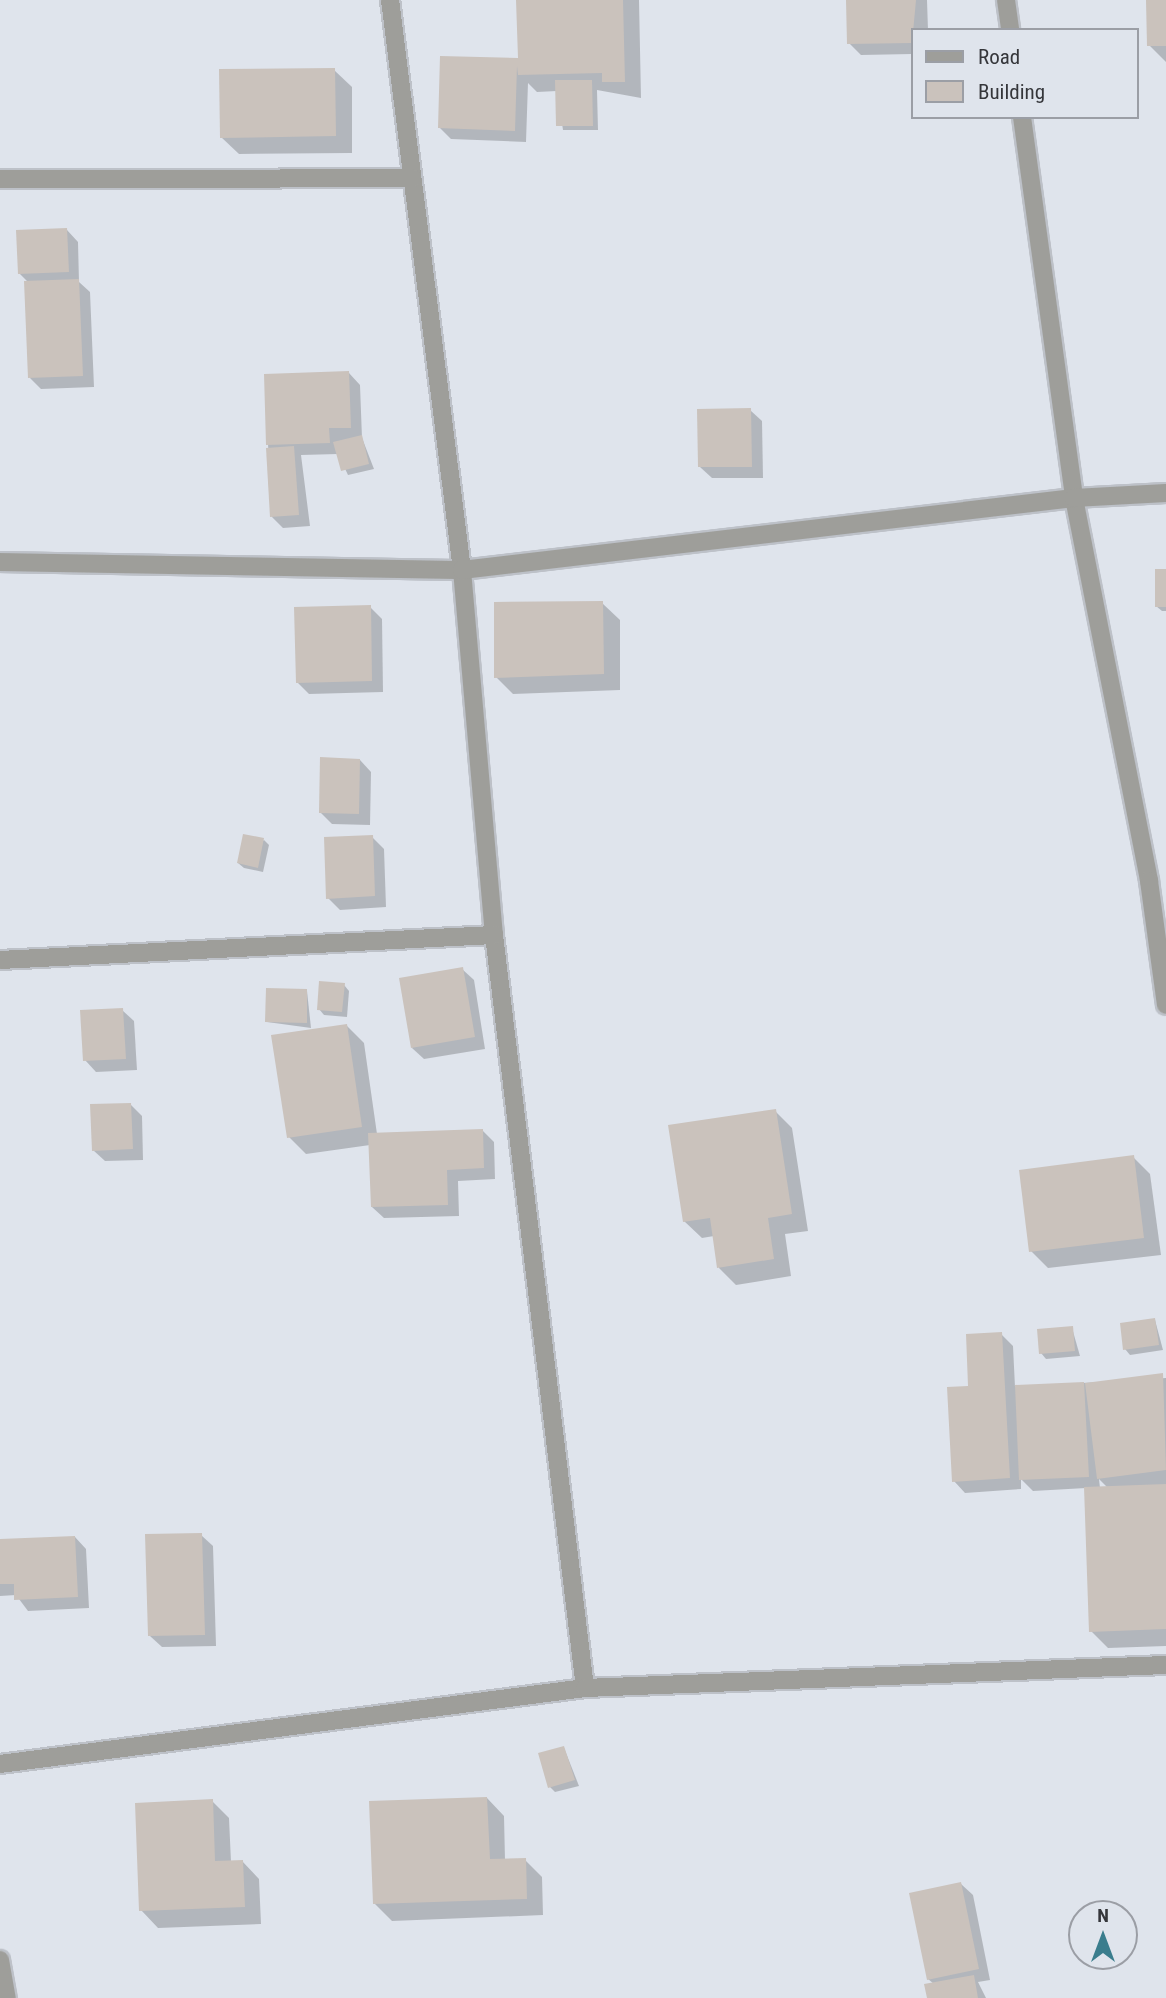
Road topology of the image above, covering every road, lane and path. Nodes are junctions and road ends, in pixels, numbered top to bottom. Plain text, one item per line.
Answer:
1 (390, 0) edge
2 (1006, 0) edge
3 (1010, 28) edge
4 (1022, 119) edge
5 (412, 178) junction
6 (0, 179) edge
7 (1166, 493) edge
8 (1074, 498) junction
9 (0, 562) edge
10 (462, 570) junction
11 (1158, 881) edge
12 (494, 935) junction
13 (0, 960) edge
14 (1166, 1005) edge
15 (1166, 1665) edge
16 (585, 1688) junction
17 (0, 1764) edge
18 (0, 1960) edge
19 (7, 1998) edge

1 - 5 street
2 - 3 street
4 - 8 street
5 - 6 street
5 - 10 street
7 - 8 street
8 - 10 street
8 - 11 street
9 - 10 street
10 - 12 street
11 - 14 street
12 - 13 street
12 - 16 street
15 - 16 street
16 - 17 street
18 - 19 street

